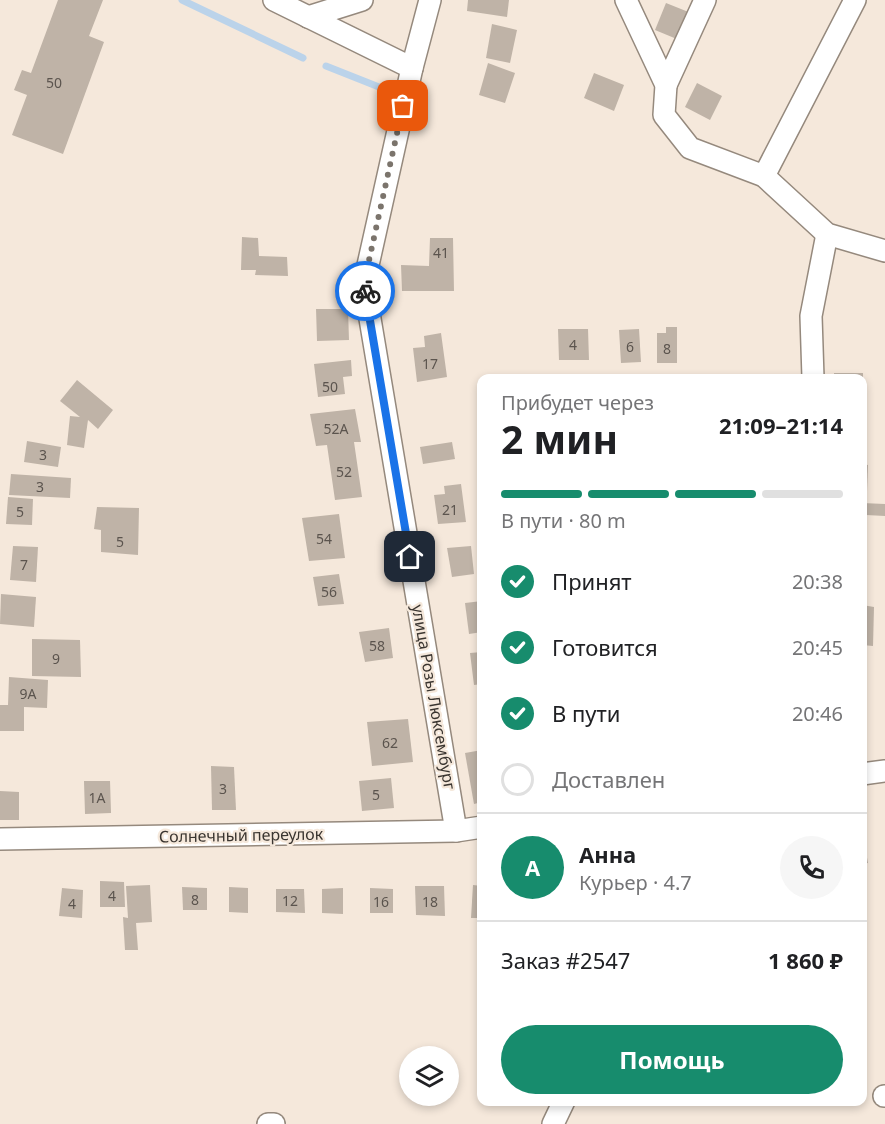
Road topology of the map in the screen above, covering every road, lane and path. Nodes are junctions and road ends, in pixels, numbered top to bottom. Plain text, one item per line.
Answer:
1 (274, 0) edge
2 (362, 0) edge
3 (430, 0) edge
4 (626, 0) edge
5 (705, 0) edge
6 (855, 0) edge
7 (308, 17) junction
8 (412, 68) junction
9 (666, 85) junction
10 (764, 176) junction
11 (827, 234) junction
12 (885, 251) edge
13 (813, 374) edge
14 (885, 771) edge
15 (867, 773) edge
16 (477, 828) edge
17 (456, 831) junction
18 (0, 840) edge
19 (562, 1106) edge
20 (268, 1124) edge
21 (274, 1124) edge
22 (553, 1124) edge

1 - 7 street
2 - 7 street
3 - 8 street, улица Розы Люксембург
4 - 9 street
5 - 9 street
6 - 10 street
7 - 8 street
8 - 17 street, улица Розы Люксембург
9 - 10 street
10 - 11 street
11 - 12 street
11 - 13 street
14 - 15 street
16 - 17 street, Солнечный переулок
17 - 18 street, Солнечный переулок
19 - 22 street
20 - 21 street

